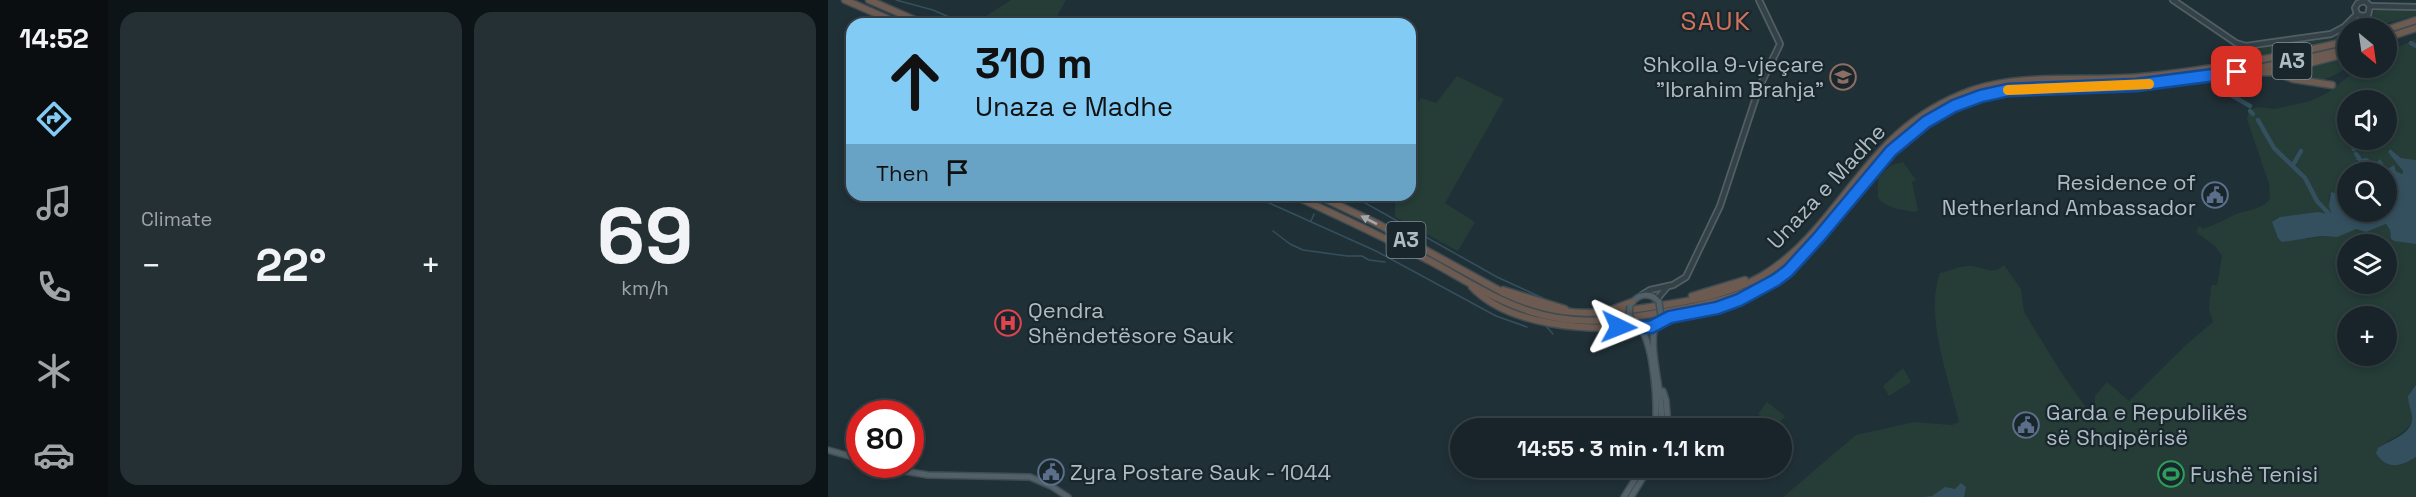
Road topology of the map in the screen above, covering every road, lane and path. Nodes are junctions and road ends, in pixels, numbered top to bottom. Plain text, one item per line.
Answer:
1 (845, 0) edge
2 (869, 0) edge
3 (1759, 0) edge
4 (2173, 0) edge
5 (2370, 6) junction
6 (2416, 8) edge
7 (2357, 14) junction
8 (886, 18) edge
9 (910, 18) edge
10 (2416, 20) edge
11 (2397, 26) edge
12 (2416, 28) edge
13 (2397, 34) edge
14 (2337, 43) edge
15 (2337, 52) edge
16 (2337, 56) edge
17 (2237, 72) junction
18 (2301, 80) junction
19 (2332, 85) dead end
20 (1305, 201) edge
21 (1330, 201) edge
22 (1800, 256) junction
23 (1763, 275) junction
24 (1468, 282) junction
25 (1668, 286) junction
26 (1494, 288) junction
27 (1642, 295) junction
28 (1658, 301) junction
29 (1631, 304) junction
30 (1656, 324) junction
31 (1636, 325) junction
32 (1661, 387) junction
33 (1655, 418) edge
34 (1661, 418) edge
35 (1667, 418) edge
36 (828, 450) edge
37 (846, 455) edge
38 (924, 474) edge
39 (1636, 478) edge
40 (1643, 478) edge
41 (1068, 497) edge
42 (1624, 497) edge
43 (1631, 497) edge

1 - 8 highway
2 - 9 highway
3 - 25 street
4 - 7 street
5 - 6 street
5 - 7 street
5 - 7 street
10 - 11 highway
12 - 13 highway
14 - 23 highway, Unaza e Madhe / A3
15 - 17 highway, Unaza e Madhe / A3
16 - 18 highway
17 - 18 highway
17 - 22 highway, Unaza e Madhe / A3
18 - 19 highway
20 - 24 highway, Unaza e Madhe / A3
26 -> 21 highway, Unaza e Madhe / A3
22 - 24 highway, Unaza e Madhe / A3
22 - 30 highway
23 - 26 highway, Unaza e Madhe / A3
23 - 28 highway
24 - 31 highway
25 - 27 street
25 - 28 street
26 - 29 highway
27 - 28 main road
27 - 29 main road
28 - 30 main road, bridge
29 - 31 main road, bridge
30 - 31 main road
30 - 32 main road
31 - 33 main road
32 - 34 main road
32 - 35 main road
36 - 37 main road
38 - 41 main road
39 - 42 main road
40 - 43 main road

